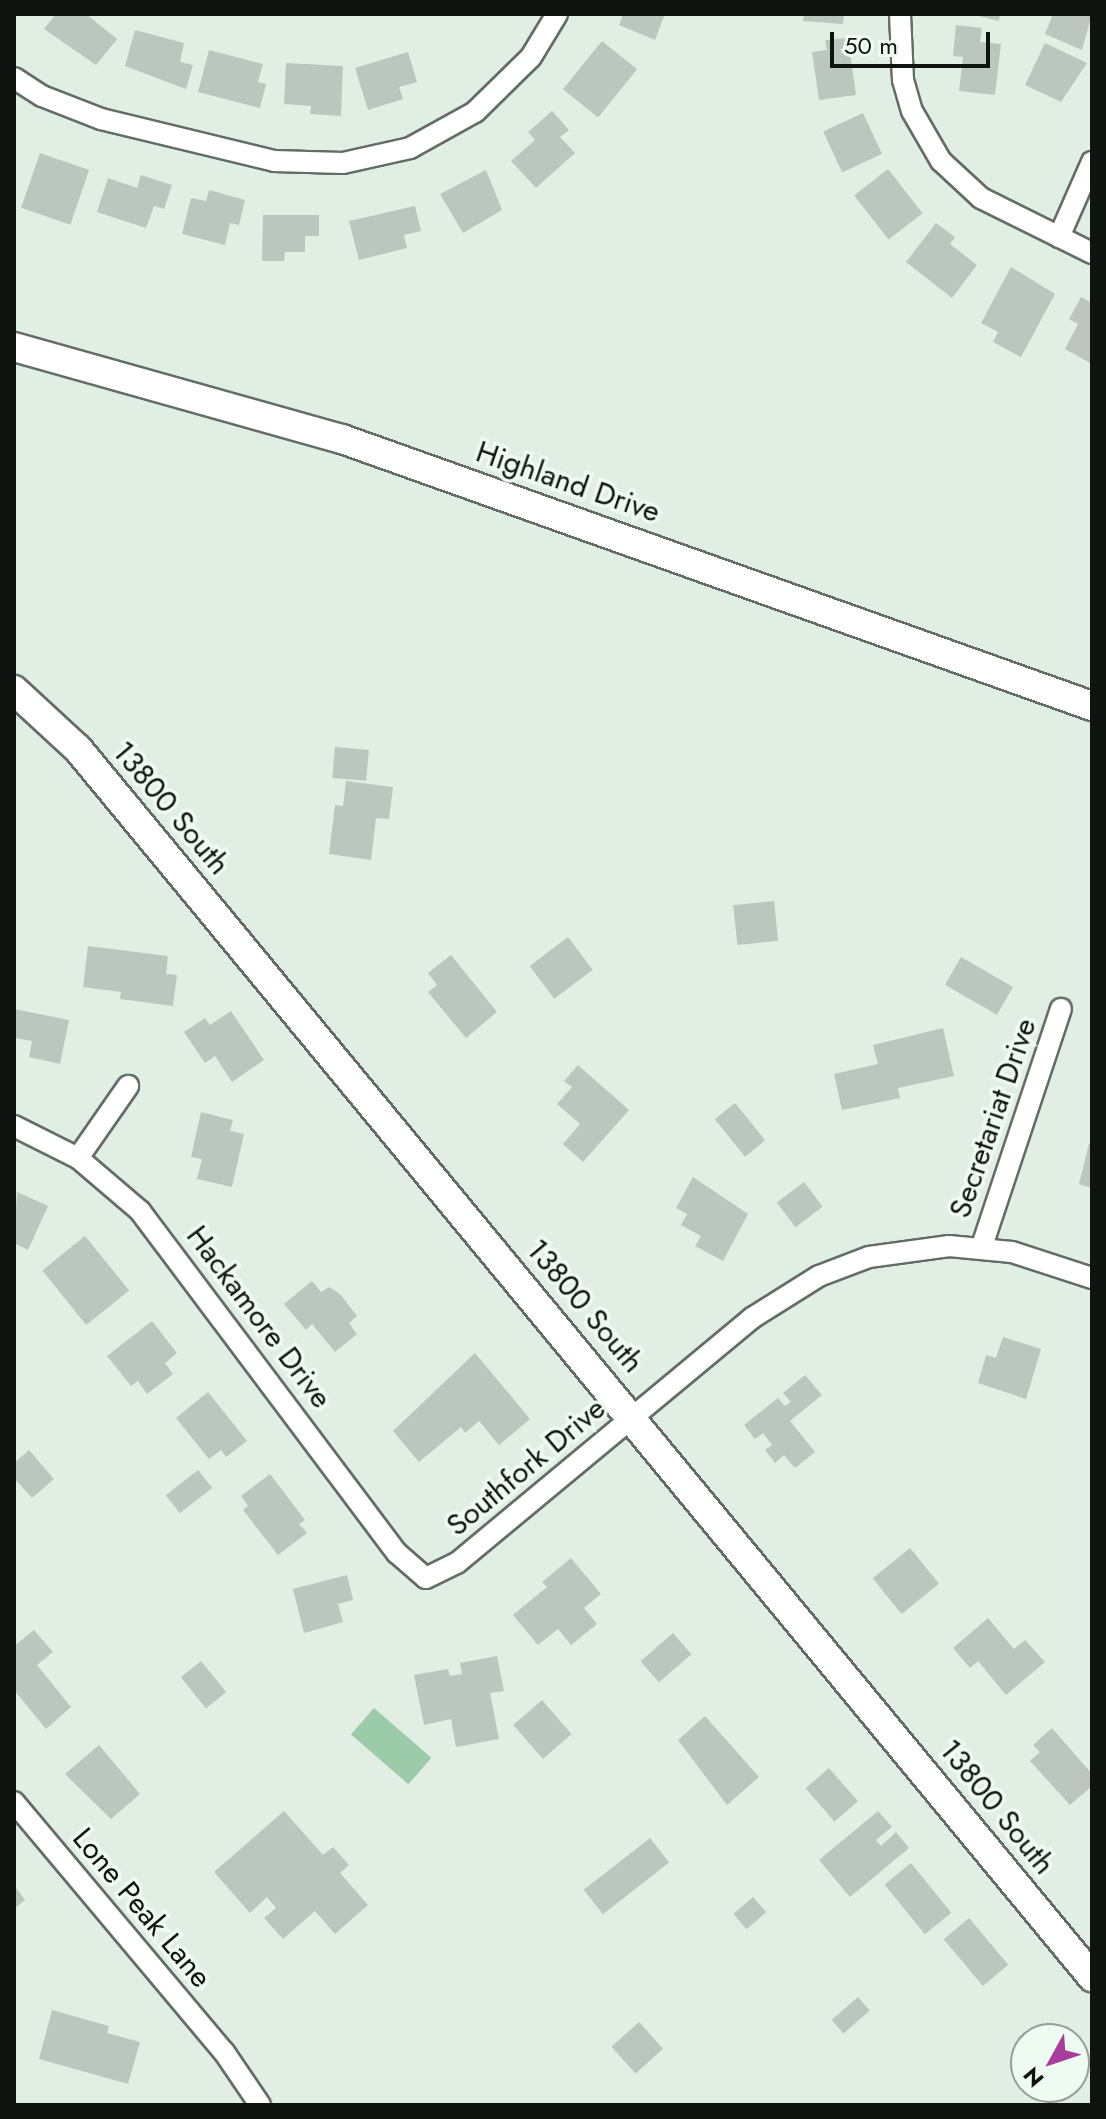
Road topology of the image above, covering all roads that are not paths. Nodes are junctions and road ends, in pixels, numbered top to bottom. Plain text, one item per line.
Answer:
1 (557, 14) edge
2 (900, 14) edge
3 (14, 78) edge
4 (1092, 162) edge
5 (1059, 237) junction
6 (1092, 253) edge
7 (14, 347) edge
8 (14, 690) edge
9 (1092, 706) edge
10 (1061, 1009) dead end
11 (128, 1086) dead end
12 (14, 1126) edge
13 (78, 1158) junction
14 (982, 1246) junction
15 (1092, 1278) edge
16 (633, 1417) junction
17 (426, 1578) joint
18 (14, 1802) edge
19 (1092, 1977) edge
20 (260, 2105) edge

1 - 3 street
2 - 5 street
4 - 5 street
5 - 6 street
7 - 9 main road, Highland Drive
8 - 16 main road, 13800 South
10 - 14 street, Secretariat Drive
11 - 13 street
12 - 13 street, Hackamore Drive
13 - 17 street, Hackamore Drive
14 - 15 street, Southfork Drive
14 - 16 street, Southfork Drive
16 - 17 street, Southfork Drive
16 - 19 main road, 13800 South
18 - 20 street, Lone Peak Lane

